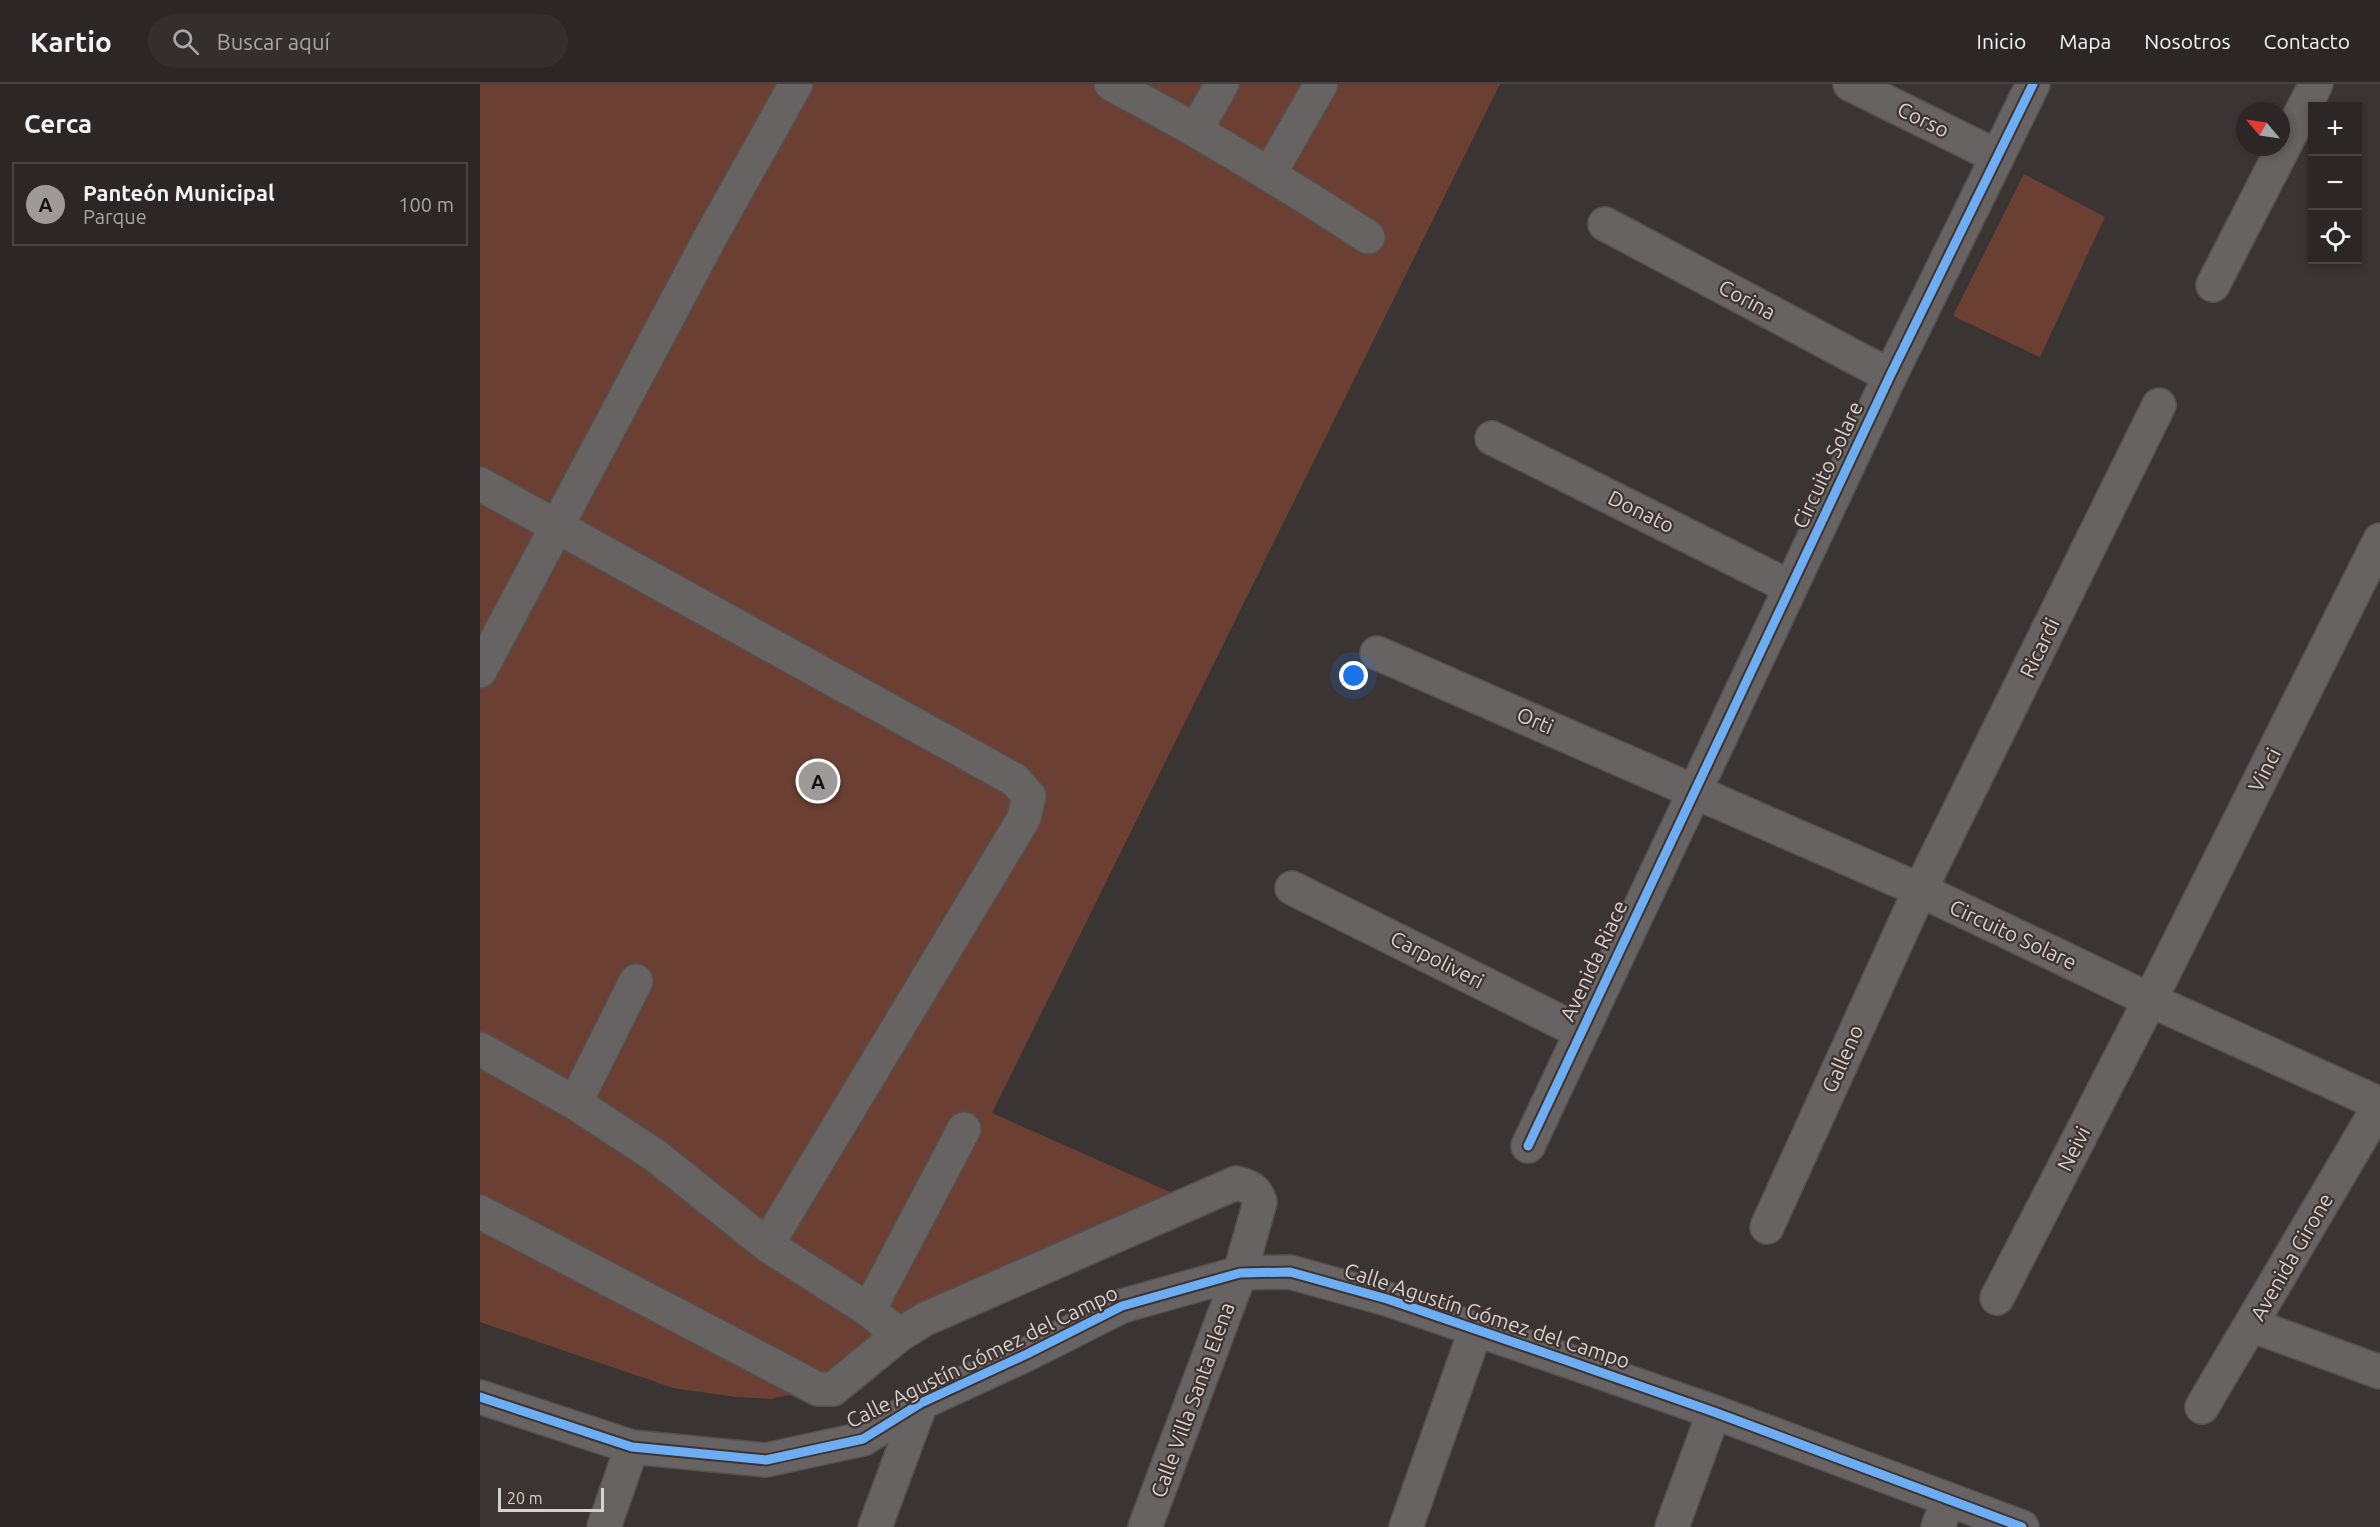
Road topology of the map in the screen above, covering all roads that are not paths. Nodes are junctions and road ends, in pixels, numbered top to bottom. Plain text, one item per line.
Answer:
1 (796, 84) edge
2 (1222, 84) edge
3 (1321, 84) edge
4 (1850, 84) edge
5 (2033, 84) edge
6 (2316, 84) edge
7 (1116, 85) edge
8 (1196, 130) junction
9 (1996, 156) junction
10 (1270, 173) junction
11 (1605, 224) dead end
12 (1368, 237) dead end
13 (2212, 285) dead end
14 (1890, 376) junction
15 (2159, 405) dead end
16 (1492, 438) dead end
17 (480, 484) edge
18 (556, 527) junction
19 (2380, 540) edge
20 (1790, 586) junction
21 (1377, 652) dead end
22 (480, 671) edge
23 (1694, 790) junction
24 (1292, 888) dead end
25 (1920, 890) junction
26 (636, 981) dead end
27 (2150, 1000) junction
28 (1581, 1032) junction
29 (480, 1049) edge
30 (575, 1103) junction
31 (2380, 1105) edge
32 (964, 1129) dead end
33 (1528, 1146) dead end
34 (480, 1212) edge
35 (1767, 1227) dead end
36 (767, 1245) junction
37 (1240, 1273) junction
38 (1997, 1298) dead end
39 (869, 1310) junction
40 (2251, 1325) junction
41 (1476, 1329) junction
42 (899, 1335) junction
43 (2380, 1372) edge
44 (480, 1397) edge
45 (921, 1403) junction
46 (2202, 1407) dead end
47 (1714, 1412) junction
48 (632, 1447) junction
49 (1943, 1513) edge
50 (604, 1527) edge
51 (876, 1527) edge
52 (1145, 1527) edge
53 (1407, 1527) edge
54 (1672, 1527) edge
55 (2022, 1527) edge

1 - 18 street
2 - 8 street
3 - 10 street
4 - 9 street, Corso
5 - 9 street, Circuito Solare
6 - 13 street
7 - 8 street
8 - 10 street
9 - 14 street, Circuito Solare
10 - 12 street
11 - 14 street, Corina
14 - 20 street, Circuito Solare
15 - 25 street, Ricardi
16 - 20 street, Donato
17 - 18 street
18 - 22 street
18 - 36 street
19 - 27 street, Vinci
20 - 23 street, Circuito Solare
21 - 23 street, Orti
23 - 25 street, Circuito Solare
23 - 28 street, Avenida Riace
24 - 28 street, Carpoliveri
25 - 27 street, Circuito Solare
25 - 35 street, Galleno
26 - 30 street
27 - 31 street, Circuito Solare
27 - 38 street, Neivi
28 - 33 street, Avenida Riace
29 - 30 street
30 - 36 street
31 - 40 street, Avenida Girone
32 - 39 street
34 - 42 street
36 - 39 street
37 - 41 street, Calle Agustín Gómez del Campo
37 - 42 street, Calle Villa Santa Elena
37 - 45 street, Calle Agustín Gómez del Campo
37 - 52 street, Calle Villa Santa Elena
39 - 42 street
40 - 43 street
40 - 46 street, Avenida Girone
41 - 47 street, Calle Agustín Gómez del Campo
41 - 53 street
44 - 48 street, Calle Agustín Gómez del Campo
45 - 48 street, Calle Agustín Gómez del Campo
45 - 51 street
47 - 49 street, Calle Agustín Gómez del Campo
47 - 54 street
48 - 50 street
49 - 55 street, Calle Agustín Gómez del Campo

